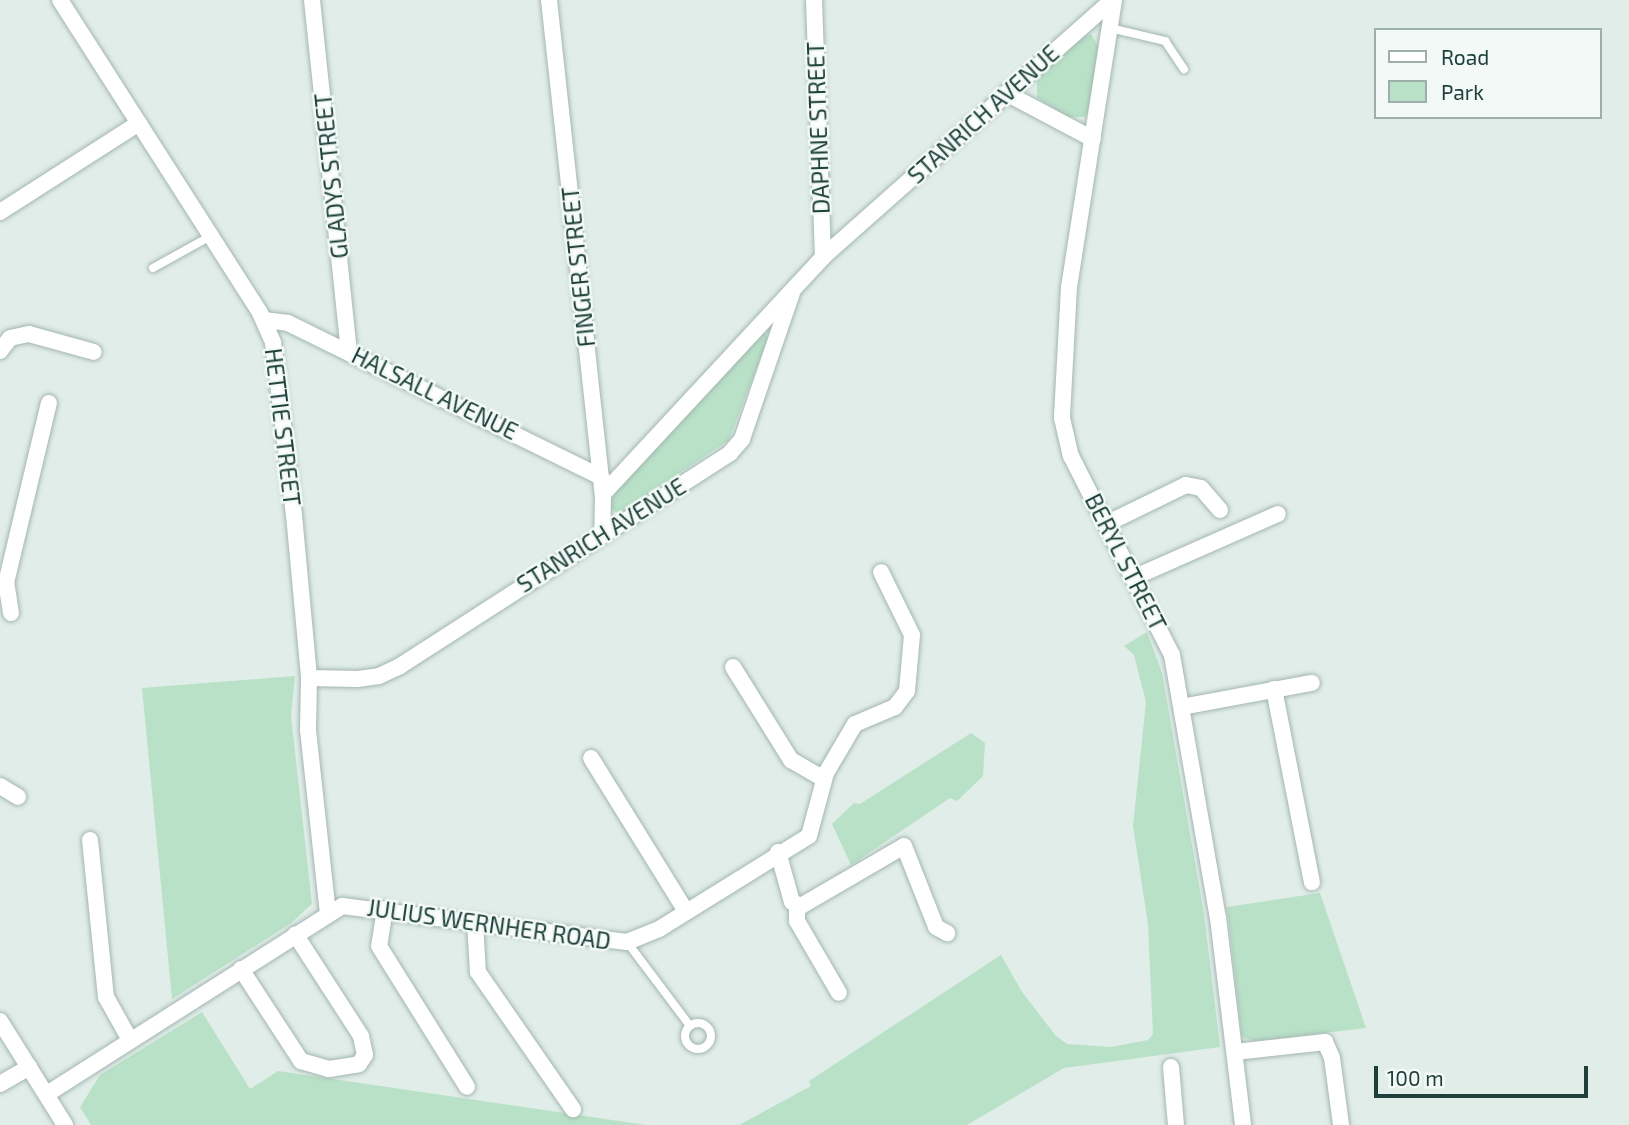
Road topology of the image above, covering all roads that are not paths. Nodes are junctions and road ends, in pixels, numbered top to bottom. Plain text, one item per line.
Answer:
1 (60, 0) edge
2 (312, 0) edge
3 (549, 0) edge
4 (814, 0) edge
5 (1113, 0) edge
6 (1110, 28) junction
7 (1184, 69) dead end
8 (1006, 93) junction
9 (139, 123) junction
10 (1093, 139) junction
11 (0, 212) edge
12 (211, 236) junction
13 (823, 257) junction
14 (153, 268) dead end
15 (794, 288) junction
16 (264, 320) junction
17 (0, 351) edge
18 (94, 352) dead end
19 (349, 352) junction
20 (50, 403) dead end
21 (601, 477) junction
22 (603, 494) junction
23 (1220, 510) dead end
24 (1278, 514) dead end
25 (1106, 524) junction
26 (602, 534) junction
27 (881, 572) dead end
28 (1135, 577) junction
29 (3, 583) edge
30 (9, 614) edge
31 (733, 667) dead end
32 (309, 678) junction
33 (1312, 683) dead end
34 (1274, 689) junction
35 (1182, 707) junction
36 (592, 758) dead end
37 (824, 779) junction
38 (0, 786) edge
39 (18, 797) dead end
40 (90, 840) dead end
41 (778, 852) junction
42 (1312, 882) dead end
43 (797, 906) junction
44 (385, 909) junction
45 (686, 911) junction
46 (328, 913) junction
47 (475, 922) junction
48 (947, 933) dead end
49 (295, 934) junction
50 (627, 942) junction
51 (241, 969) junction
52 (839, 993) dead end
53 (0, 1021) edge
54 (690, 1026) dead end
55 (130, 1040) junction
56 (1235, 1052) junction
57 (29, 1067) junction
58 (1171, 1067) dead end
59 (0, 1084) edge
60 (467, 1087) dead end
61 (47, 1094) junction
62 (573, 1110) dead end
63 (65, 1125) edge
64 (1176, 1125) edge
65 (1243, 1125) edge
66 (1341, 1125) edge

1 - 9 street, HETTIE STREET
2 - 19 street, GLADYS STREET
3 - 21 street, FINGER STREET
4 - 13 street, DAPHNE STREET
5 - 6 street, BERYL STREET
5 - 8 street, STANRICH AVENUE
6 - 7 lane
6 - 10 street, BERYL STREET
8 - 10 street
8 - 13 street, STANRICH AVENUE
9 - 11 street
9 - 12 street, HETTIE STREET
10 - 25 street, BERYL STREET
12 - 14 lane
12 - 16 street, HETTIE STREET
13 - 15 street, STANRICH AVENUE
15 - 22 street, STANRICH AVENUE
15 - 26 street, STANRICH AVENUE
16 - 19 street, HALSALL AVENUE
16 - 32 street, HETTIE STREET
17 - 18 street
19 - 21 street, HALSALL AVENUE
20 - 29 street
21 - 22 street, FINGER STREET
22 - 26 street, FINGER STREET
23 - 25 street
24 - 28 street
25 - 28 street, BERYL STREET
26 - 32 street, STANRICH AVENUE
27 - 37 street, JULIUS WERNHER ROAD
28 - 35 street, BERYL STREET
29 - 30 street
31 - 37 street
32 - 46 street, HETTIE STREET
33 - 34 street
34 - 35 street
34 - 42 street
35 - 56 street, BERYL STREET
36 - 45 street
37 - 41 street, JULIUS WERNHER ROAD
38 - 39 street
40 - 55 street
41 - 43 street
41 - 45 street, JULIUS WERNHER ROAD
43 - 48 street
43 - 52 street
44 - 46 street, JULIUS WERNHER ROAD
44 - 47 street, JULIUS WERNHER ROAD
44 - 60 street
45 - 50 street, JULIUS WERNHER ROAD
46 - 49 street, JULIUS WERNHER ROAD
47 - 50 street, JULIUS WERNHER ROAD
47 - 62 street
49 - 51 street, JULIUS WERNHER ROAD
49 - 51 street
50 - 54 lane
51 - 55 street, JULIUS WERNHER ROAD
53 - 57 street
55 - 61 street, JULIUS WERNHER ROAD
56 - 65 street, BERYL STREET
56 - 66 street
57 - 59 street
57 - 61 street
58 - 64 street
61 - 63 street

